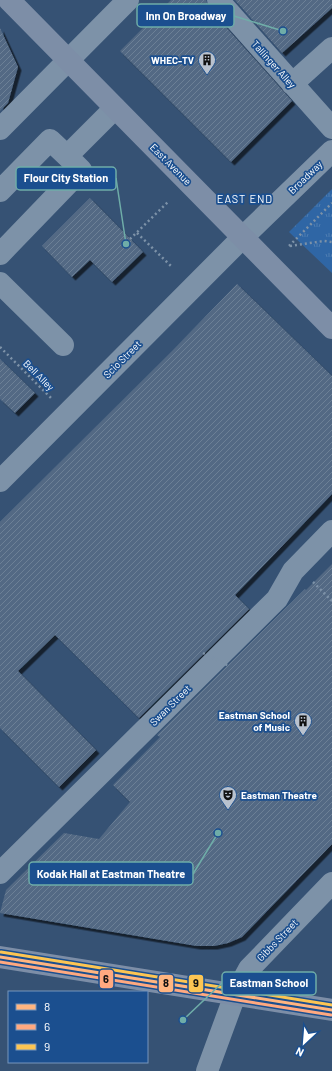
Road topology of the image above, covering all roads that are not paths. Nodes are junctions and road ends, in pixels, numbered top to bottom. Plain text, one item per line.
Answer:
1 (9, 0) edge
2 (128, 0) edge
3 (218, 0) edge
4 (332, 48) edge
5 (69, 61) junction
6 (292, 84) junction
7 (115, 108) junction
8 (332, 128) edge
9 (0, 129) edge
10 (332, 151) edge
11 (67, 156) junction
12 (0, 191) edge
13 (243, 237) junction
14 (0, 254) edge
15 (0, 283) edge
16 (332, 328) edge
17 (62, 345) dead end
18 (0, 482) edge
19 (332, 531) edge
20 (0, 873) edge
21 (332, 883) edge
22 (0, 957) edge
23 (235, 995) junction
24 (332, 1010) edge
25 (207, 1071) edge

1 - 5 main road, East Avenue
2 - 5 street
3 - 6 street, Tallinger Alley
4 - 6 street
5 - 7 main road, East Avenue
5 - 9 street
6 - 8 street, Tallinger Alley
7 - 11 street
7 - 13 main road, East Avenue
10 - 13 street, Broadway
11 - 12 street
11 - 14 street
13 - 16 main road, East Avenue
13 - 18 street, Scio Street
15 - 17 street
19 - 20 street, Swan Street
21 - 23 street, Gibbs Street
22 - 23 main road
23 - 24 main road
23 - 25 street, Gibbs Street

